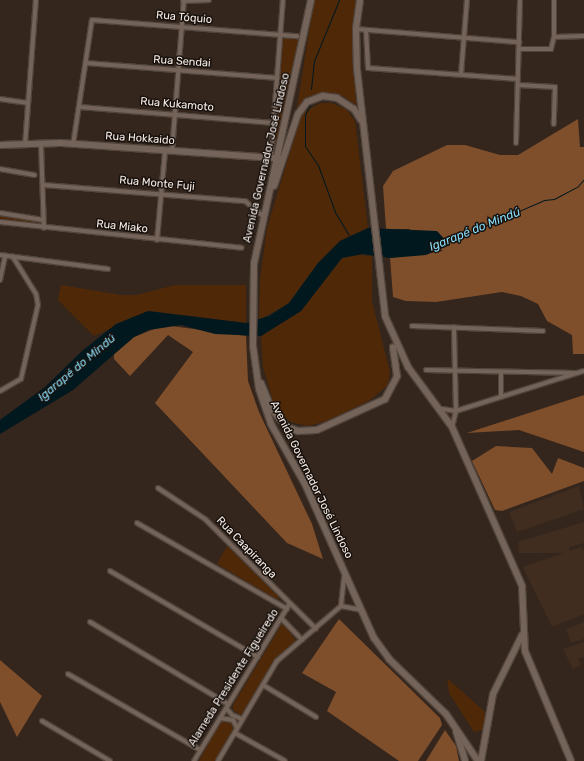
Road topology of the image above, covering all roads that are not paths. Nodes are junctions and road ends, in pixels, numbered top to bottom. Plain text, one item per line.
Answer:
1 (36, 0) edge
2 (209, 0) edge
3 (283, 0) edge
4 (311, 0) edge
5 (360, 0) edge
6 (467, 0) edge
7 (520, 0) edge
8 (554, 0) edge
9 (184, 1) edge
10 (182, 27) junction
11 (356, 29) junction
12 (366, 30) junction
13 (281, 34) junction
14 (297, 36) dead end
15 (584, 36) edge
16 (554, 37) junction
17 (463, 38) junction
18 (519, 42) junction
19 (519, 49) junction
20 (86, 63) junction
21 (178, 71) junction
22 (461, 74) junction
23 (277, 78) junction
24 (518, 80) junction
25 (518, 85) junction
26 (0, 99) edge
27 (27, 103) junction
28 (80, 107) junction
29 (174, 114) junction
30 (273, 123) junction
31 (554, 124) dead end
32 (363, 127) junction
33 (516, 143) dead end
34 (41, 144) junction
35 (73, 144) junction
36 (0, 145) edge
37 (25, 146) junction
38 (168, 152) junction
39 (271, 158) junction
40 (278, 158) junction
41 (0, 169) edge
42 (34, 175) dead end
43 (44, 184) junction
44 (270, 190) junction
45 (163, 194) junction
46 (0, 213) edge
47 (263, 216) junction
48 (44, 220) junction
49 (0, 222) edge
50 (44, 228) junction
51 (157, 240) junction
52 (242, 248) dead end
53 (0, 255) edge
54 (5, 256) junction
55 (13, 257) junction
56 (108, 269) dead end
57 (0, 280) edge
58 (412, 326) dead end
59 (454, 327) junction
60 (543, 331) dead end
61 (390, 335) junction
62 (255, 365) junction
63 (426, 370) dead end
64 (455, 371) junction
65 (584, 371) edge
66 (501, 372) junction
67 (577, 373) junction
68 (0, 391) edge
69 (501, 398) junction
70 (442, 409) junction
71 (456, 411) junction
72 (452, 427) junction
73 (158, 488) dead end
74 (137, 523) dead end
75 (110, 571) dead end
76 (344, 572) junction
77 (341, 606) junction
78 (288, 607) junction
79 (361, 610) junction
80 (282, 619) junction
81 (90, 622) dead end
82 (308, 625) junction
83 (316, 629) junction
84 (523, 630) junction
85 (303, 639) junction
86 (258, 657) junction
87 (68, 674) dead end
88 (263, 685) junction
89 (227, 706) junction
90 (446, 714) junction
91 (316, 717) dead end
92 (220, 718) junction
93 (242, 719) junction
94 (42, 721) dead end
95 (237, 728) junction
96 (235, 733) junction
97 (200, 750) junction
98 (110, 761) edge
99 (194, 761) edge
100 (218, 761) edge
101 (285, 761) edge
102 (465, 761) edge
103 (478, 761) edge
104 (481, 761) edge
105 (571, 761) edge

1 - 27 street
2 - 9 street
3 - 13 street
4 - 40 main road, Avenida Governador José Lindoso
5 - 11 main road
6 - 17 street
7 - 18 street
8 - 16 street
9 - 10 street
10 - 13 street, Rua Tóquio
10 - 20 street, Rua Tóquio
10 - 21 street
11 - 12 street
11 - 32 main road
12 - 17 street
12 - 22 street
13 - 14 street, Rua Tóquio
13 - 23 street
15 - 16 street
16 - 19 street
17 - 18 street
17 - 22 street
18 - 19 street
19 - 24 street
20 - 21 street, Rua Sendai
20 - 28 street
21 - 23 street, Rua Sendai
21 - 29 street
22 - 24 street
23 - 30 street
24 - 25 street
25 - 31 street
25 - 33 street
26 - 27 street
27 - 37 street
28 - 29 street, Rua Kukamoto
28 - 35 street
29 - 30 street, Rua Kukamoto
29 - 38 street
30 - 39 street
32 - 44 main road
32 - 61 main road
34 - 35 main road, Rua Hokkaido
34 - 37 main road, Rua Hokkaido
34 - 43 street
35 - 38 main road, Rua Hokkaido
36 - 37 main road, Rua Hokkaido
38 - 39 main road, Rua Hokkaido
38 - 45 street
39 - 40 main road, Rua Hokkaido
40 - 44 main road, Avenida Governador José Lindoso
41 - 42 street
43 - 45 street, Rua Monte Fuji
43 - 48 street
44 - 47 main road, Avenida Governador José Lindoso
45 - 47 street, Rua Monte Fuji
45 - 51 street
46 - 48 street
47 - 62 main road, Avenida Governador José Lindoso
48 - 50 street
49 - 50 street, Rua Miako
50 - 51 street, Rua Miako
51 - 52 street, Rua Miako
53 - 54 street
54 - 55 street
54 - 57 street
55 - 56 street
55 - 68 street
58 - 59 street
59 - 60 street
59 - 64 street
61 - 62 main road
61 - 70 main road
62 - 76 main road, Avenida Governador José Lindoso
63 - 64 street
64 - 66 street
64 - 71 street
65 - 67 street
66 - 67 street
66 - 69 street
67 - 69 street
69 - 71 street
70 - 71 street
70 - 72 main road
71 - 72 street
72 - 84 main road
73 - 78 street, Rua Caapiranga
74 - 78 street
75 - 86 street
76 - 77 street
76 - 79 main road, Avenida Governador José Lindoso
77 - 79 street
77 - 83 street
78 - 80 street, Alameda Presidente Figueiredo
78 - 82 street, Rua Caapiranga
79 - 90 main road, Avenida Governador José Lindoso
80 - 85 street
80 - 86 street, Alameda Presidente Figueiredo
81 - 89 street
82 - 83 street, Rua Caapiranga
82 - 85 street
83 - 85 street
84 - 104 main road
84 - 105 main road
85 - 88 street
86 - 89 street, Alameda Presidente Figueiredo
87 - 97 street
88 - 91 street
88 - 93 street
89 - 92 street, Alameda Presidente Figueiredo
89 - 93 street
90 - 102 main road
90 - 103 main road, Avenida Governador José Lindoso
92 - 95 street
92 - 97 street, Alameda Presidente Figueiredo
93 - 95 street
94 - 98 street
95 - 96 street
96 - 100 street
96 - 101 street
97 - 99 street, Alameda Presidente Figueiredo

